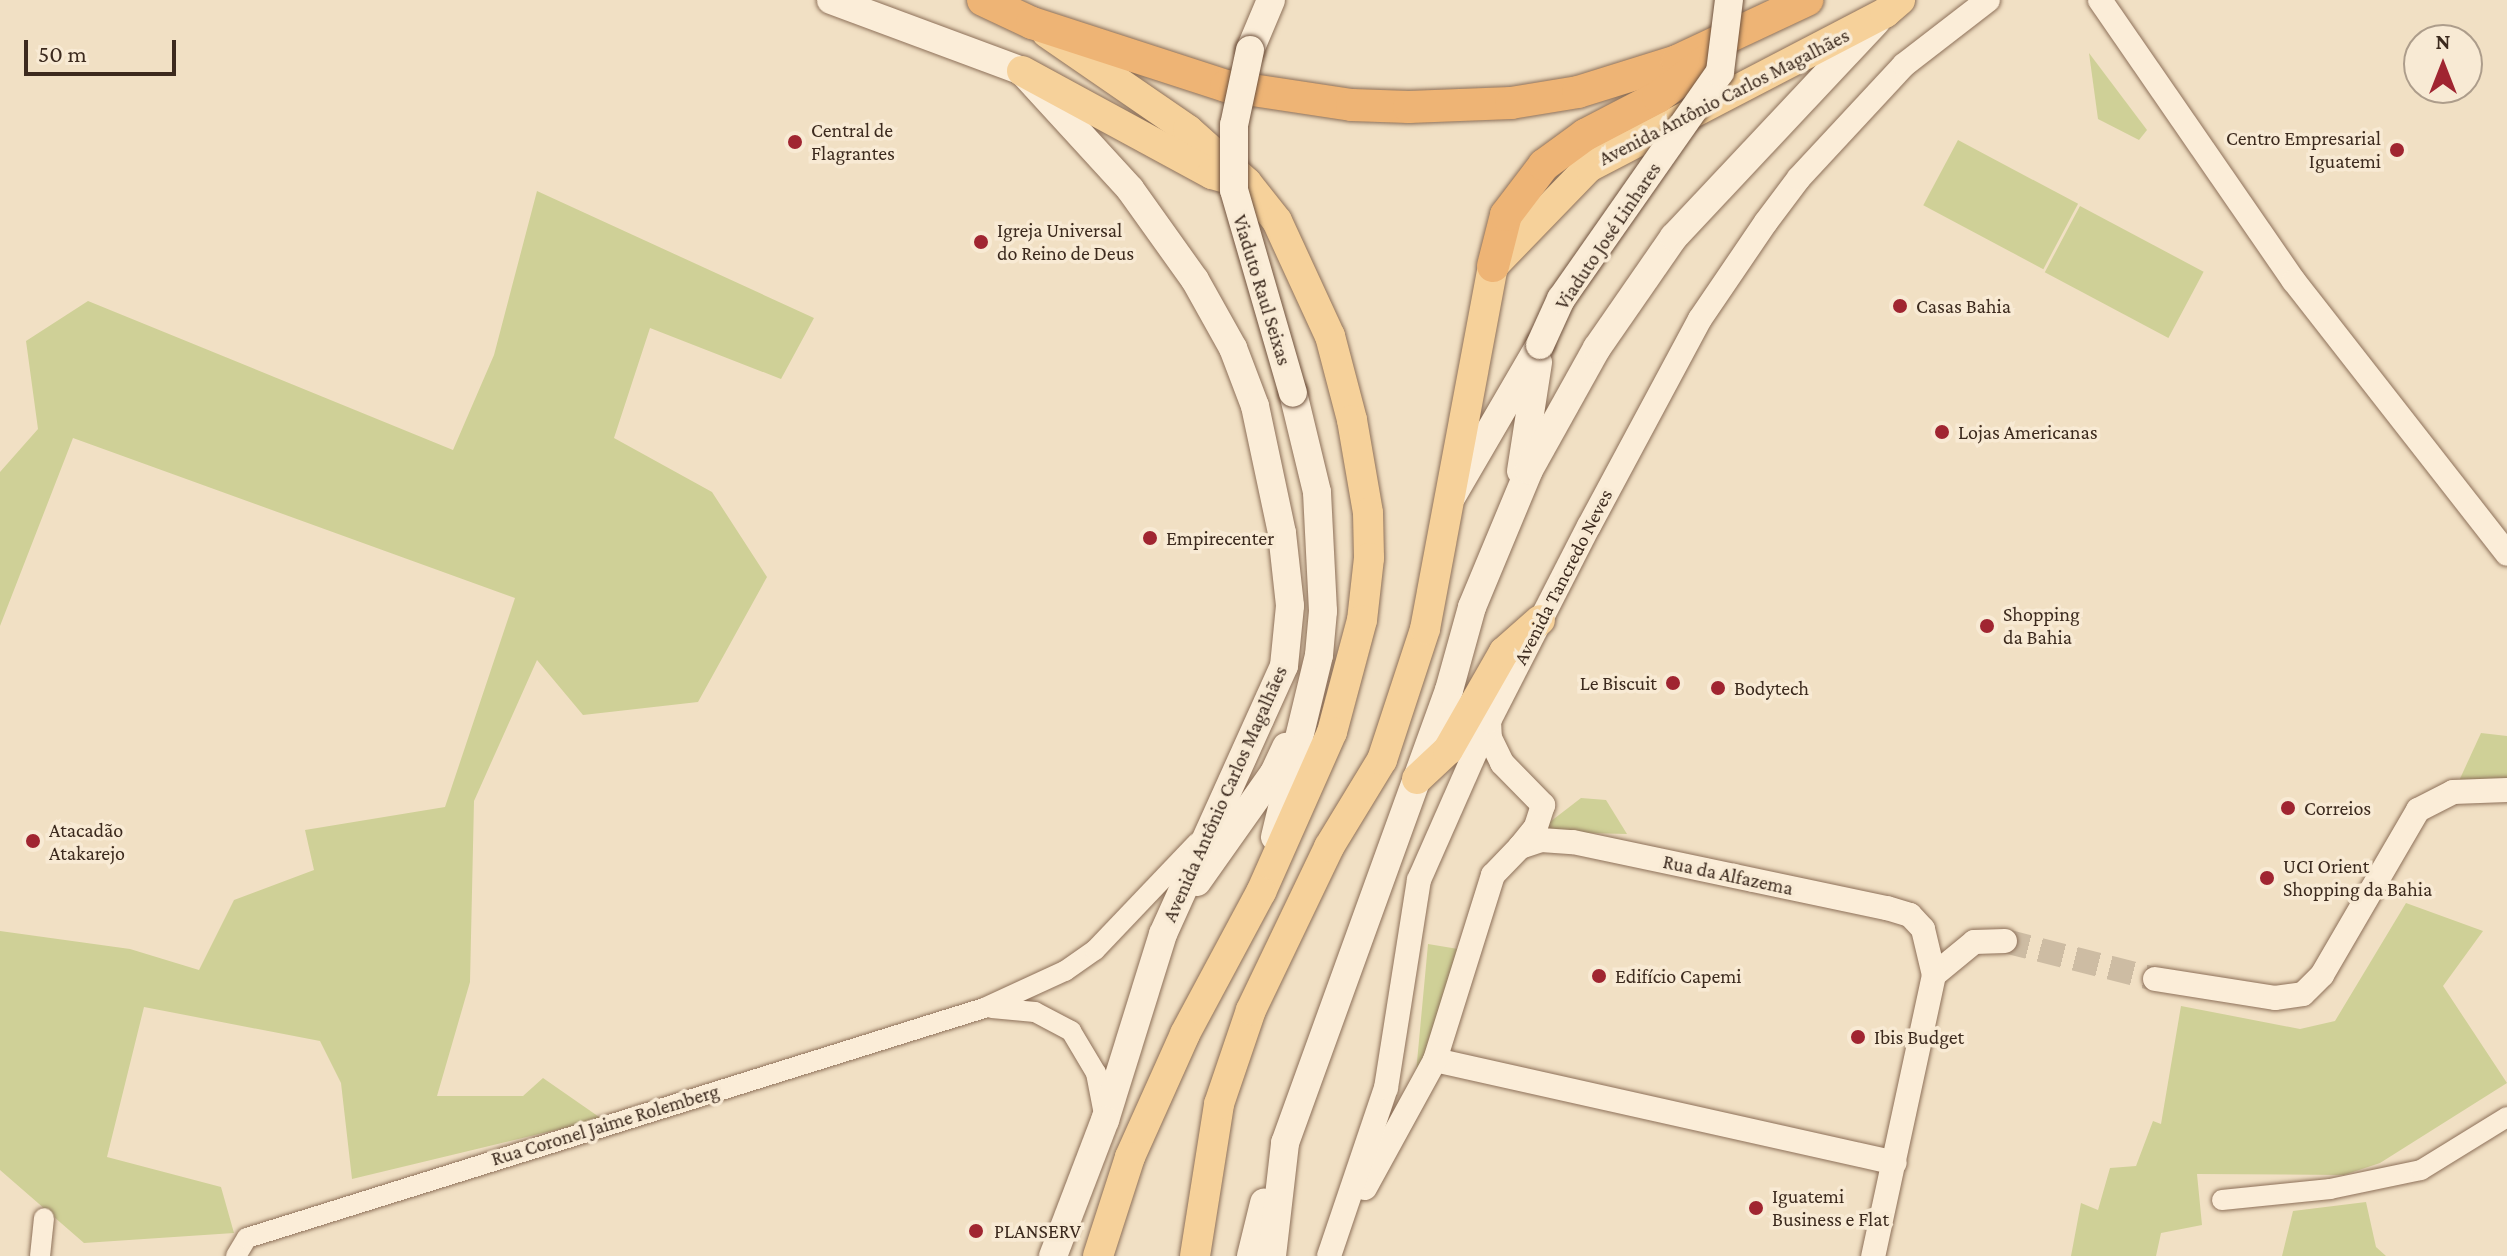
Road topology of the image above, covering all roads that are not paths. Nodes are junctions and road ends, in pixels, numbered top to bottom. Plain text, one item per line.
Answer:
1 (831, 0) edge
2 (983, 0) edge
3 (1271, 0) edge
4 (1729, 0) edge
5 (1807, 0) edge
6 (1988, 0) edge
7 (2102, 2) edge
8 (1892, 7) edge
9 (1032, 23) junction
10 (1745, 31) junction
11 (1022, 71) junction
12 (1247, 183) junction
13 (1493, 266) junction
14 (1540, 345) junction
15 (1293, 393) joint
16 (1452, 497) junction
17 (1516, 502) junction
18 (2507, 554) edge
19 (1540, 620) junction
20 (1309, 704) junction
21 (1489, 721) junction
22 (1417, 779) junction
23 (2507, 790) edge
24 (1203, 836) junction
25 (1520, 847) junction
26 (1261, 892) junction
27 (1163, 934) junction
28 (2005, 941) tunnel mouth
29 (1934, 975) junction
30 (2155, 979) tunnel mouth
31 (984, 1008) junction
32 (1435, 1060) junction
33 (2507, 1117) edge
34 (1105, 1120) junction
35 (1285, 1143) junction
36 (1895, 1163) junction
37 (2222, 1200) dead end
38 (44, 1218) dead end
39 (1065, 1220) junction
40 (1332, 1248) edge
41 (40, 1256) edge
42 (236, 1256) edge
43 (1053, 1256) edge
44 (1069, 1256) edge
45 (1098, 1256) edge
46 (1195, 1256) edge
47 (1251, 1256) edge
48 (1272, 1256) edge
49 (1873, 1256) edge

1 - 11 main road, Avenida Antônio Carlos Magalhães
2 - 9 highway, Avenida Antônio Carlos Magalhães
3 - 15 main road, Viaduto Raul Seixas, bridge
4 - 14 main road, Viaduto José Linhares, bridge
5 - 10 highway
6 - 19 street, Avenida Tancredo Neves
7 - 18 street
8 - 13 main road, Avenida Antônio Carlos Magalhães
8 - 17 main road
9 - 10 highway
9 - 12 main road, Avenida Antônio Carlos Magalhães
10 - 13 highway
11 - 12 main road
11 - 24 main road, Avenida Antônio Carlos Magalhães
12 - 26 main road, Avenida Antônio Carlos Magalhães
13 - 16 main road
14 - 16 main road
14 - 17 main road
15 - 20 main road, Avenida Antônio Carlos Magalhães
16 - 46 main road
17 - 22 main road
19 - 21 street, Avenida Tancredo Neves
19 - 22 main road
20 - 26 main road, Avenida Antônio Carlos Magalhães
20 - 27 main road
21 - 25 street
21 - 40 street, Avenida Tancredo Neves
22 - 35 main road
23 - 30 street
24 - 27 main road, Avenida Antônio Carlos Magalhães
24 - 31 street, Rua Coronel Jaime Rolemberg
25 - 29 street, Rua da Alfazema
25 - 32 street
26 - 45 main road, Avenida Antônio Carlos Magalhães
27 - 34 main road, Avenida Antônio Carlos Magalhães
28 - 29 street
29 - 36 street, Rua da Alfazema
31 - 34 street, Rua Coronel Jaime Rolemberg
31 - 42 street, Rua Coronel Jaime Rolemberg
32 - 36 street
32 - 40 street
33 - 37 street
34 - 39 main road, Avenida Antônio Carlos Magalhães
35 - 47 main road
35 - 48 main road
36 - 49 street, Rua da Alfazema
38 - 41 street
39 - 43 main road, Avenida Antônio Carlos Magalhães
39 - 44 main road

